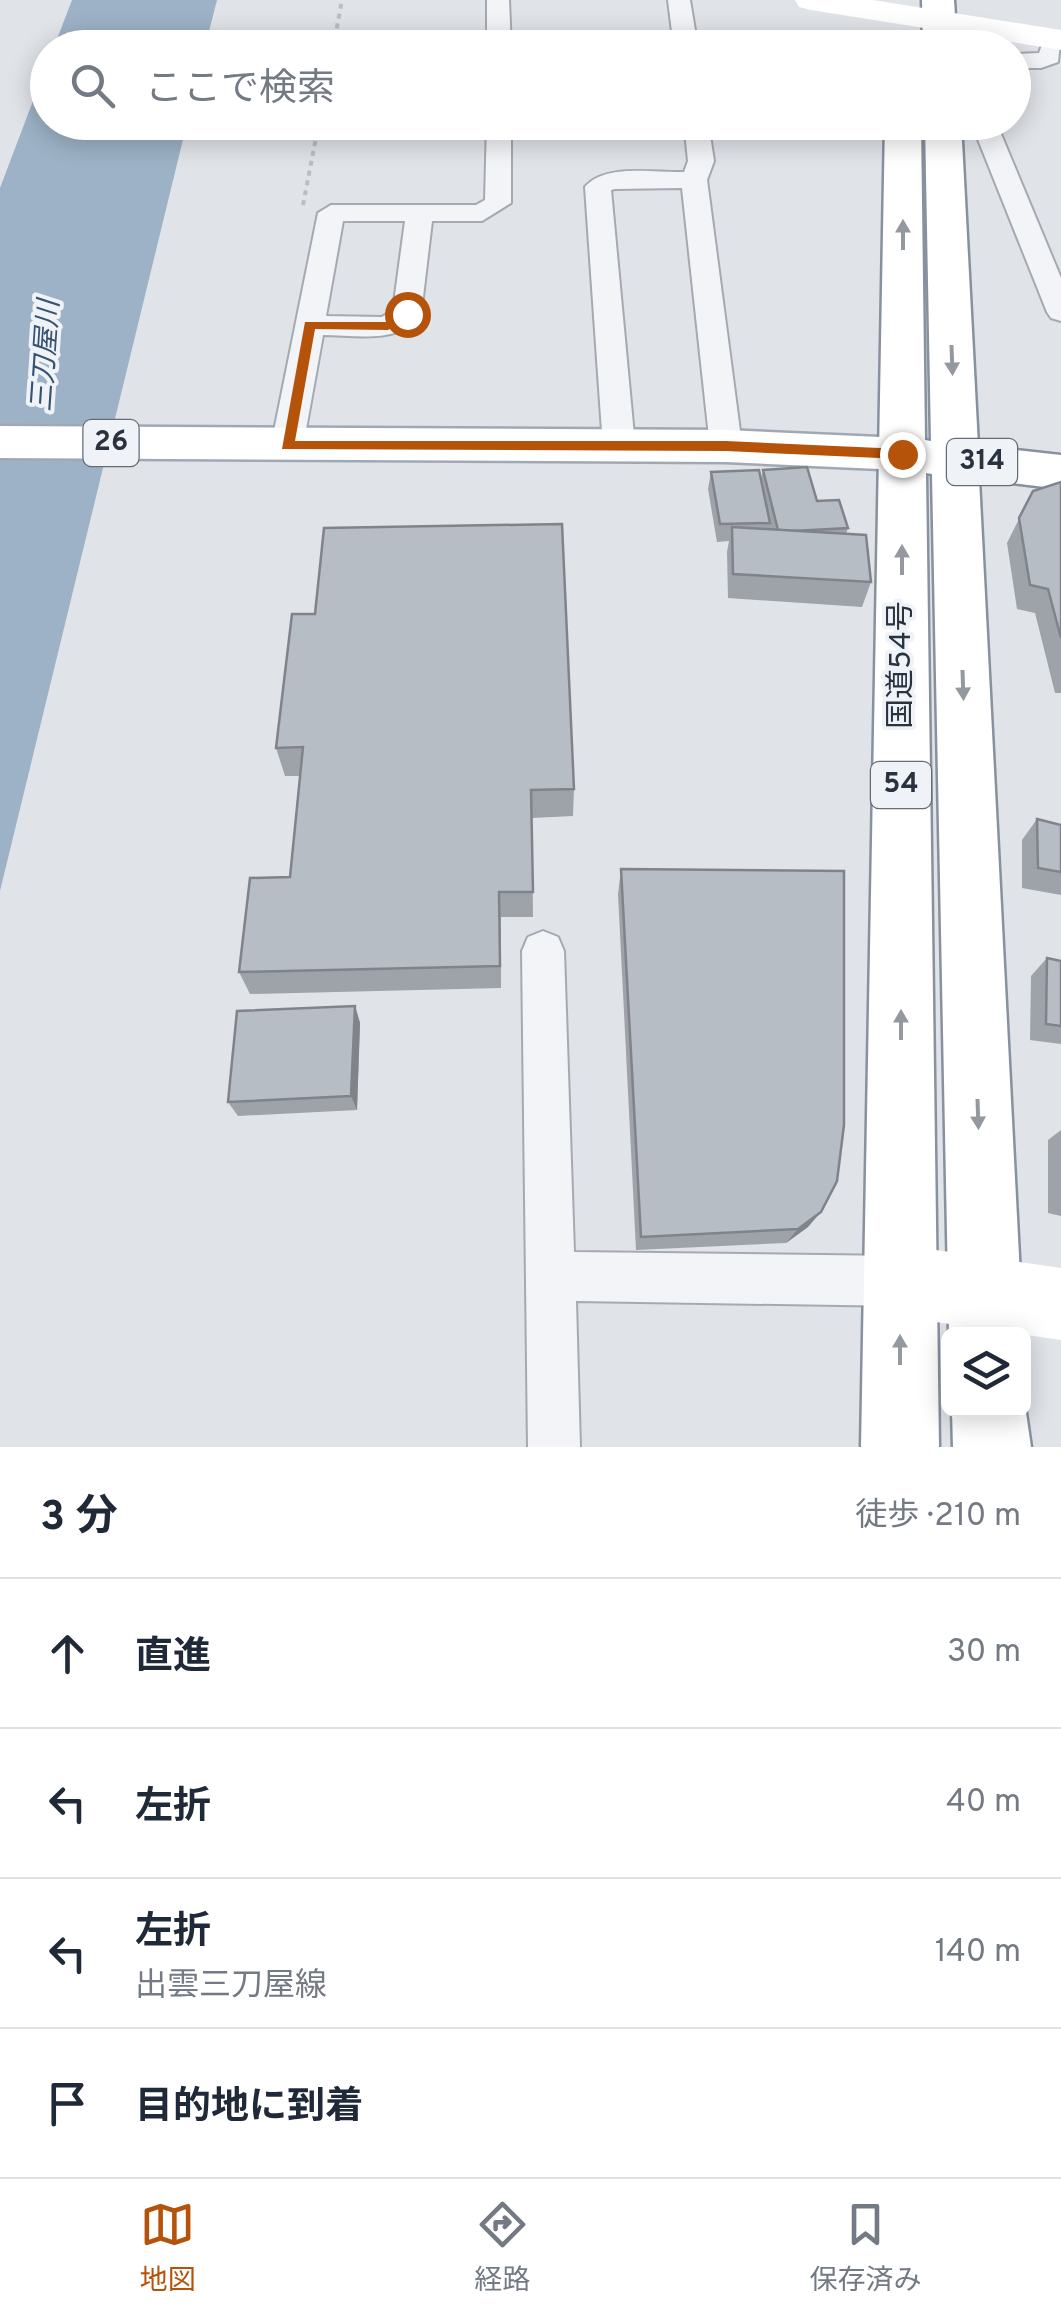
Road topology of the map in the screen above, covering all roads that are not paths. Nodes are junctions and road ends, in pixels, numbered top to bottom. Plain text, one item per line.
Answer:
1 (498, 0) edge
2 (679, 0) edge
3 (811, 0) edge
4 (903, 21) edge
5 (939, 22) edge
6 (499, 30) edge
7 (683, 30) edge
8 (991, 30) edge
9 (1031, 36) edge
10 (1057, 40) edge
11 (1031, 61) edge
12 (499, 140) edge
13 (699, 140) edge
14 (904, 140) edge
15 (942, 140) edge
16 (990, 140) edge
17 (694, 180) junction
18 (419, 213) junction
19 (1061, 312) edge
20 (309, 325) junction
21 (0, 442) edge
22 (287, 446) junction
23 (619, 446) junction
24 (726, 446) junction
25 (929, 457) junction
26 (1061, 472) edge
27 (542, 952) dead end
28 (549, 1276) junction
29 (900, 1281) junction
30 (1061, 1304) edge
31 (985, 1313) edge
32 (990, 1417) edge
33 (554, 1447) edge
34 (900, 1447) edge
35 (992, 1447) edge

1 - 6 street
2 - 7 street
3 - 4 main road
4 - 5 main road
5 - 8 main road
9 - 10 main road
10 - 11 street
12 - 18 street
13 - 17 street
25 -> 14 main road, 国道54号 / 54
15 -> 25 main road, 国道54号 / 54
16 - 19 street
17 - 23 street
17 - 24 street
18 - 20 street
18 - 20 street
20 - 22 street
21 - 22 main road, 26
22 - 23 main road, 26
23 - 24 main road, 26
24 - 25 main road, 26
25 - 26 main road, 314
29 -> 25 main road, 国道54号 / 54
25 -> 31 main road, 国道54号 / 54
27 - 28 street
28 - 29 street
28 - 33 street
29 - 31 main road
34 -> 29 main road, 国道54号 / 54
30 - 31 main road
32 - 35 main road

